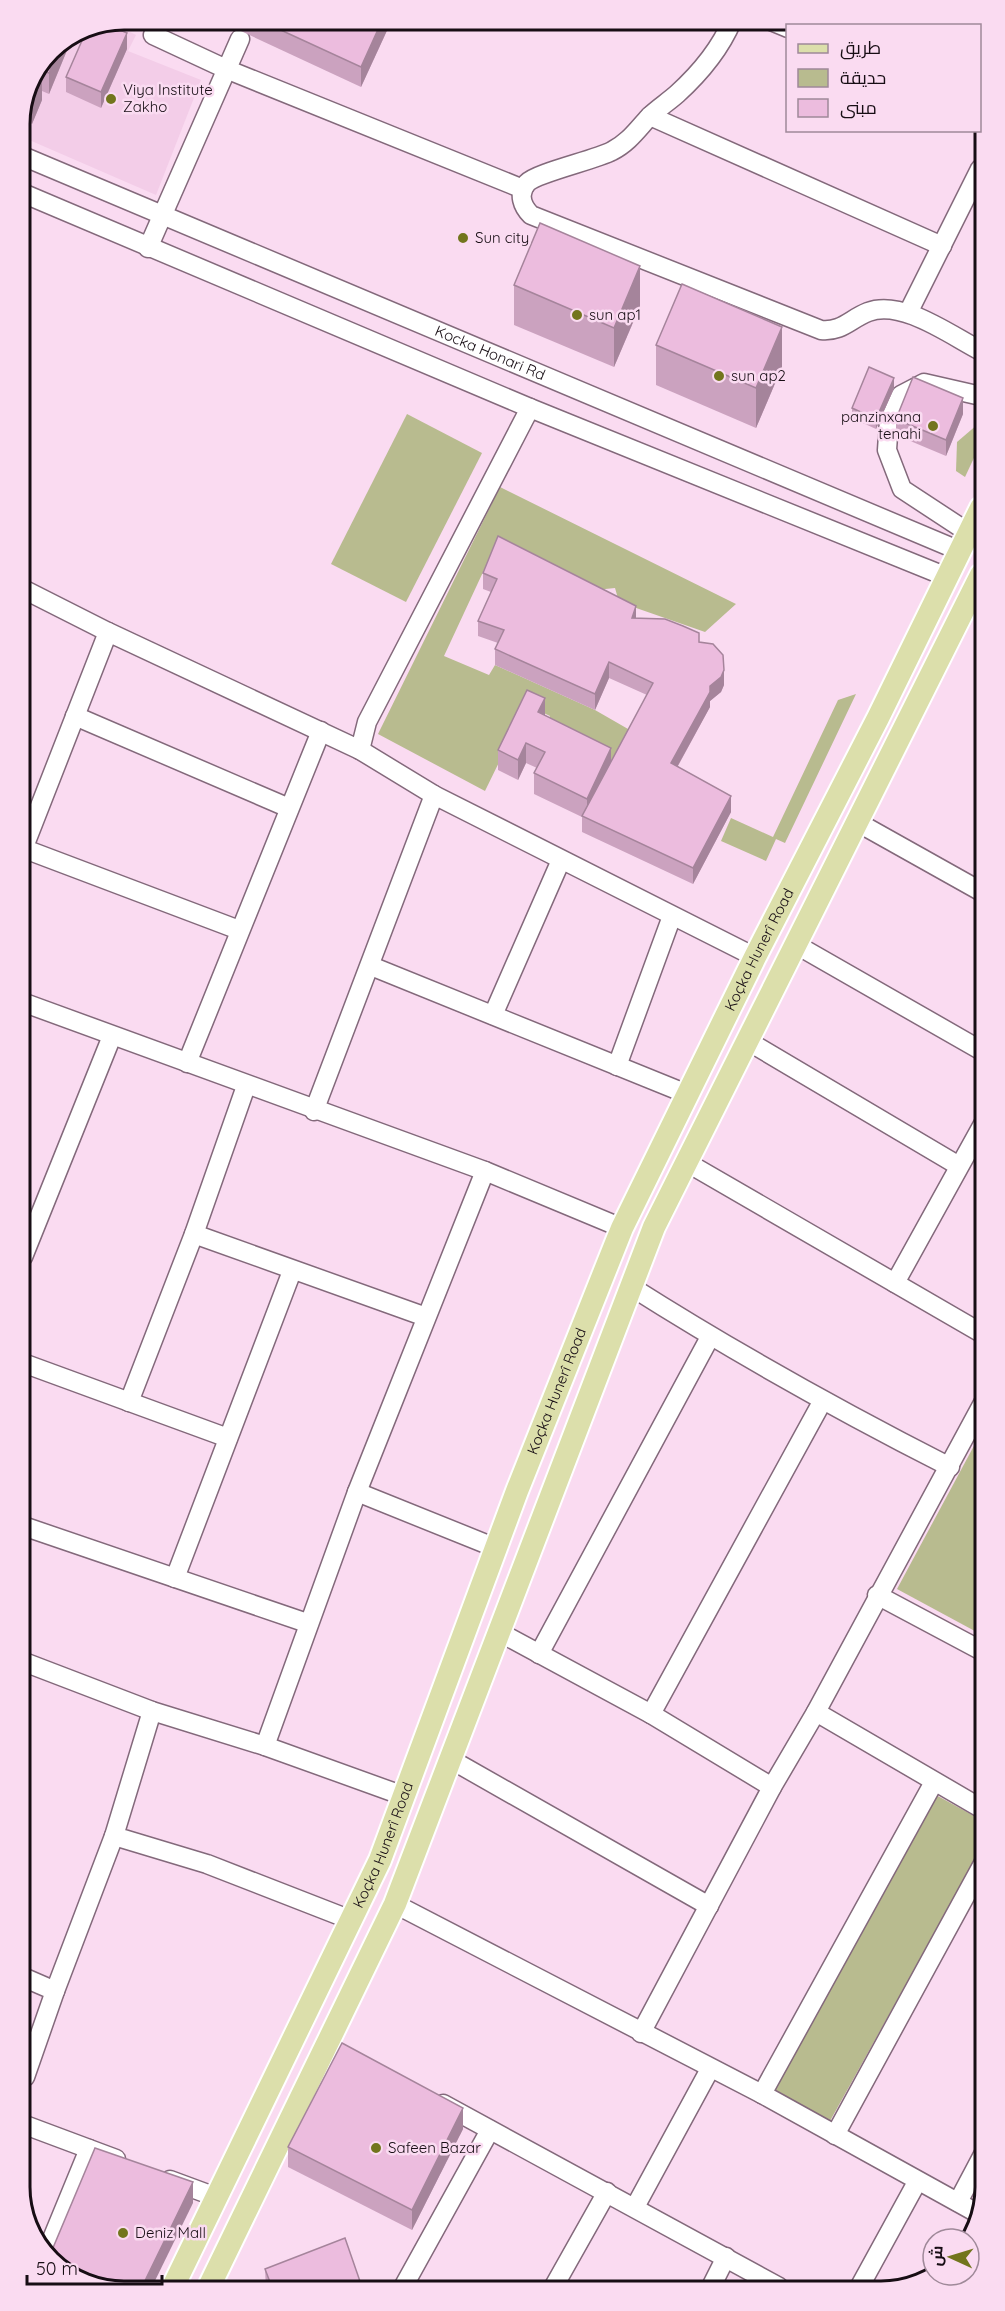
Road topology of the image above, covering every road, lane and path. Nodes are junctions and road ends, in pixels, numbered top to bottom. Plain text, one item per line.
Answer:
1 (727, 30) edge
2 (153, 35) dead end
3 (240, 39) dead end
4 (226, 69) junction
5 (650, 116) junction
6 (30, 159) edge
7 (975, 179) edge
8 (523, 189) junction
9 (30, 196) edge
10 (163, 215) junction
11 (942, 246) junction
12 (148, 248) junction
13 (908, 313) junction
14 (975, 348) edge
15 (975, 395) edge
16 (530, 408) junction
17 (677, 432) junction
18 (663, 462) junction
19 (975, 520) edge
20 (964, 542) junction
21 (946, 577) junction
22 (975, 587) edge
23 (30, 593) edge
24 (108, 632) junction
25 (75, 716) junction
26 (321, 732) junction
27 (360, 750) junction
28 (434, 795) junction
29 (289, 808) junction
30 (857, 822) junction
31 (30, 829) edge
32 (30, 852) edge
33 (561, 860) junction
34 (975, 886) edge
35 (672, 916) junction
36 (239, 930) junction
37 (795, 944) junction
38 (754, 957) junction
39 (370, 966) junction
40 (30, 1005) edge
41 (493, 1015) junction
42 (112, 1036) junction
43 (746, 1040) junction
44 (975, 1048) edge
45 (187, 1063) junction
46 (617, 1066) junction
47 (246, 1086) junction
48 (687, 1094) junction
49 (314, 1111) junction
50 (975, 1138) edge
51 (686, 1162) junction
52 (959, 1166) junction
53 (485, 1171) junction
54 (622, 1228) junction
55 (194, 1234) junction
56 (30, 1240) edge
57 (292, 1271) junction
58 (895, 1283) junction
59 (630, 1286) junction
60 (426, 1317) junction
61 (975, 1329) edge
62 (710, 1337) junction
63 (30, 1367) edge
64 (129, 1402) junction
65 (822, 1402) junction
66 (975, 1421) edge
67 (228, 1438) junction
68 (950, 1467) junction
69 (517, 1491) junction
70 (357, 1492) junction
71 (549, 1504) junction
72 (30, 1528) edge
73 (496, 1548) junction
74 (175, 1578) junction
75 (877, 1595) junction
76 (308, 1623) junction
77 (499, 1632) junction
78 (975, 1647) edge
79 (539, 1654) junction
80 (30, 1669) edge
81 (152, 1711) junction
82 (816, 1712) junction
83 (651, 1714) junction
84 (265, 1746) junction
85 (450, 1759) junction
86 (934, 1782) junction
87 (772, 1786) junction
88 (404, 1796) junction
89 (975, 1805) edge
90 (114, 1836) junction
91 (975, 1878) edge
92 (395, 1904) junction
93 (709, 1906) junction
94 (351, 1920) junction
95 (30, 1980) edge
96 (55, 1991) junction
97 (641, 2033) junction
98 (329, 2039) junction
99 (349, 2051) edge
100 (30, 2063) edge
101 (710, 2069) junction
102 (762, 2094) junction
103 (429, 2096) edge
104 (30, 2127) edge
105 (490, 2130) junction
106 (835, 2135) junction
107 (89, 2149) junction
108 (131, 2165) edge
109 (975, 2170) edge
110 (153, 2173) edge
111 (917, 2182) junction
112 (607, 2192) junction
113 (216, 2198) junction
114 (958, 2202) junction
115 (635, 2207) junction
116 (972, 2210) edge
117 (50, 2244) edge
118 (726, 2257) junction
119 (176, 2281) edge
120 (212, 2281) edge
121 (406, 2281) edge
122 (557, 2281) edge
123 (714, 2281) edge
124 (768, 2281) edge
125 (863, 2281) edge

1 - 5 street
2 - 4 street
3 - 4 street
4 - 8 street
4 - 10 street
5 - 8 street
5 - 11 street
6 - 10 street, Kocka Honari Rd
7 - 11 street
8 - 13 street
9 - 12 street
10 - 12 street
10 - 17 street, Kocka Honari Rd
11 - 13 street
12 - 16 street
13 - 14 street
15 - 20 street
16 - 18 street
16 - 27 street
17 - 18 street
17 - 20 street, Kocka Honari Rd
18 - 21 street
19 - 20 main road, Koçka Hunerî Road
20 - 21 main road, Koçka Hunerî Road
21 - 38 main road, Koçka Hunerî Road
22 - 30 main road
23 - 24 street
24 - 25 street
24 - 26 street
25 - 29 street
25 - 31 street
26 - 27 street
26 - 29 street
27 - 28 street
28 - 33 street
28 - 39 street
29 - 36 street
30 - 34 street
30 - 37 main road
32 - 36 street
33 - 35 street
33 - 41 street
35 - 38 street
35 - 46 street
36 - 45 street
37 - 43 main road
37 - 44 street
38 - 48 main road, Koçka Hunerî Road
39 - 41 street
39 - 49 street
40 - 42 street
41 - 46 street
42 - 45 street
42 - 56 street
43 - 51 main road
43 - 52 street
45 - 47 street
46 - 48 street
47 - 49 street
47 - 55 street
48 - 54 main road, Koçka Hunerî Road
49 - 53 street
50 - 52 street
51 - 58 street
51 - 59 main road
52 - 58 street
53 - 54 street
53 - 60 street
54 - 69 main road, Koçka Hunerî Road
55 - 57 street
55 - 64 street
57 - 60 street
57 - 67 street
58 - 61 street
59 - 62 street
59 - 71 main road
60 - 70 street
62 - 65 street
62 - 79 street
63 - 64 street
64 - 67 street
65 - 68 street
65 - 83 street
66 - 68 street
67 - 74 street
68 - 75 street
69 - 71 main road
69 - 73 main road, Koçka Hunerî Road
70 - 73 street
70 - 76 street
71 - 77 main road
72 - 74 street
73 - 88 main road, Koçka Hunerî Road
74 - 76 street
75 - 78 street
75 - 82 street
76 - 84 street
77 - 79 street
77 - 85 main road
79 - 83 street
80 - 81 street
81 - 84 street
81 - 90 street
82 - 86 street
82 - 87 street
83 - 87 street
84 - 88 street
85 - 92 main road
85 - 93 street
86 - 89 street
86 - 102 street
87 - 93 street
88 - 94 main road, Koçka Hunerî Road
90 - 94 street
90 - 96 street
91 - 106 street
92 - 97 street
92 - 98 main road
93 - 97 street
94 - 113 main road, Koçka Hunerî Road
95 - 96 street
96 - 100 street
97 - 101 street
98 - 99 street
98 - 120 main road
101 - 102 street
101 - 115 street
102 - 106 street
103 - 105 street
104 - 107 street
105 - 112 street
105 - 121 street
106 - 111 street
107 - 108 street
107 - 117 street
109 - 114 street
110 - 113 street
111 - 114 street
111 - 125 street
112 - 115 street
112 - 122 street
113 - 119 main road, Koçka Hunerî Road
114 - 116 street
115 - 118 street
118 - 123 street
118 - 124 street

